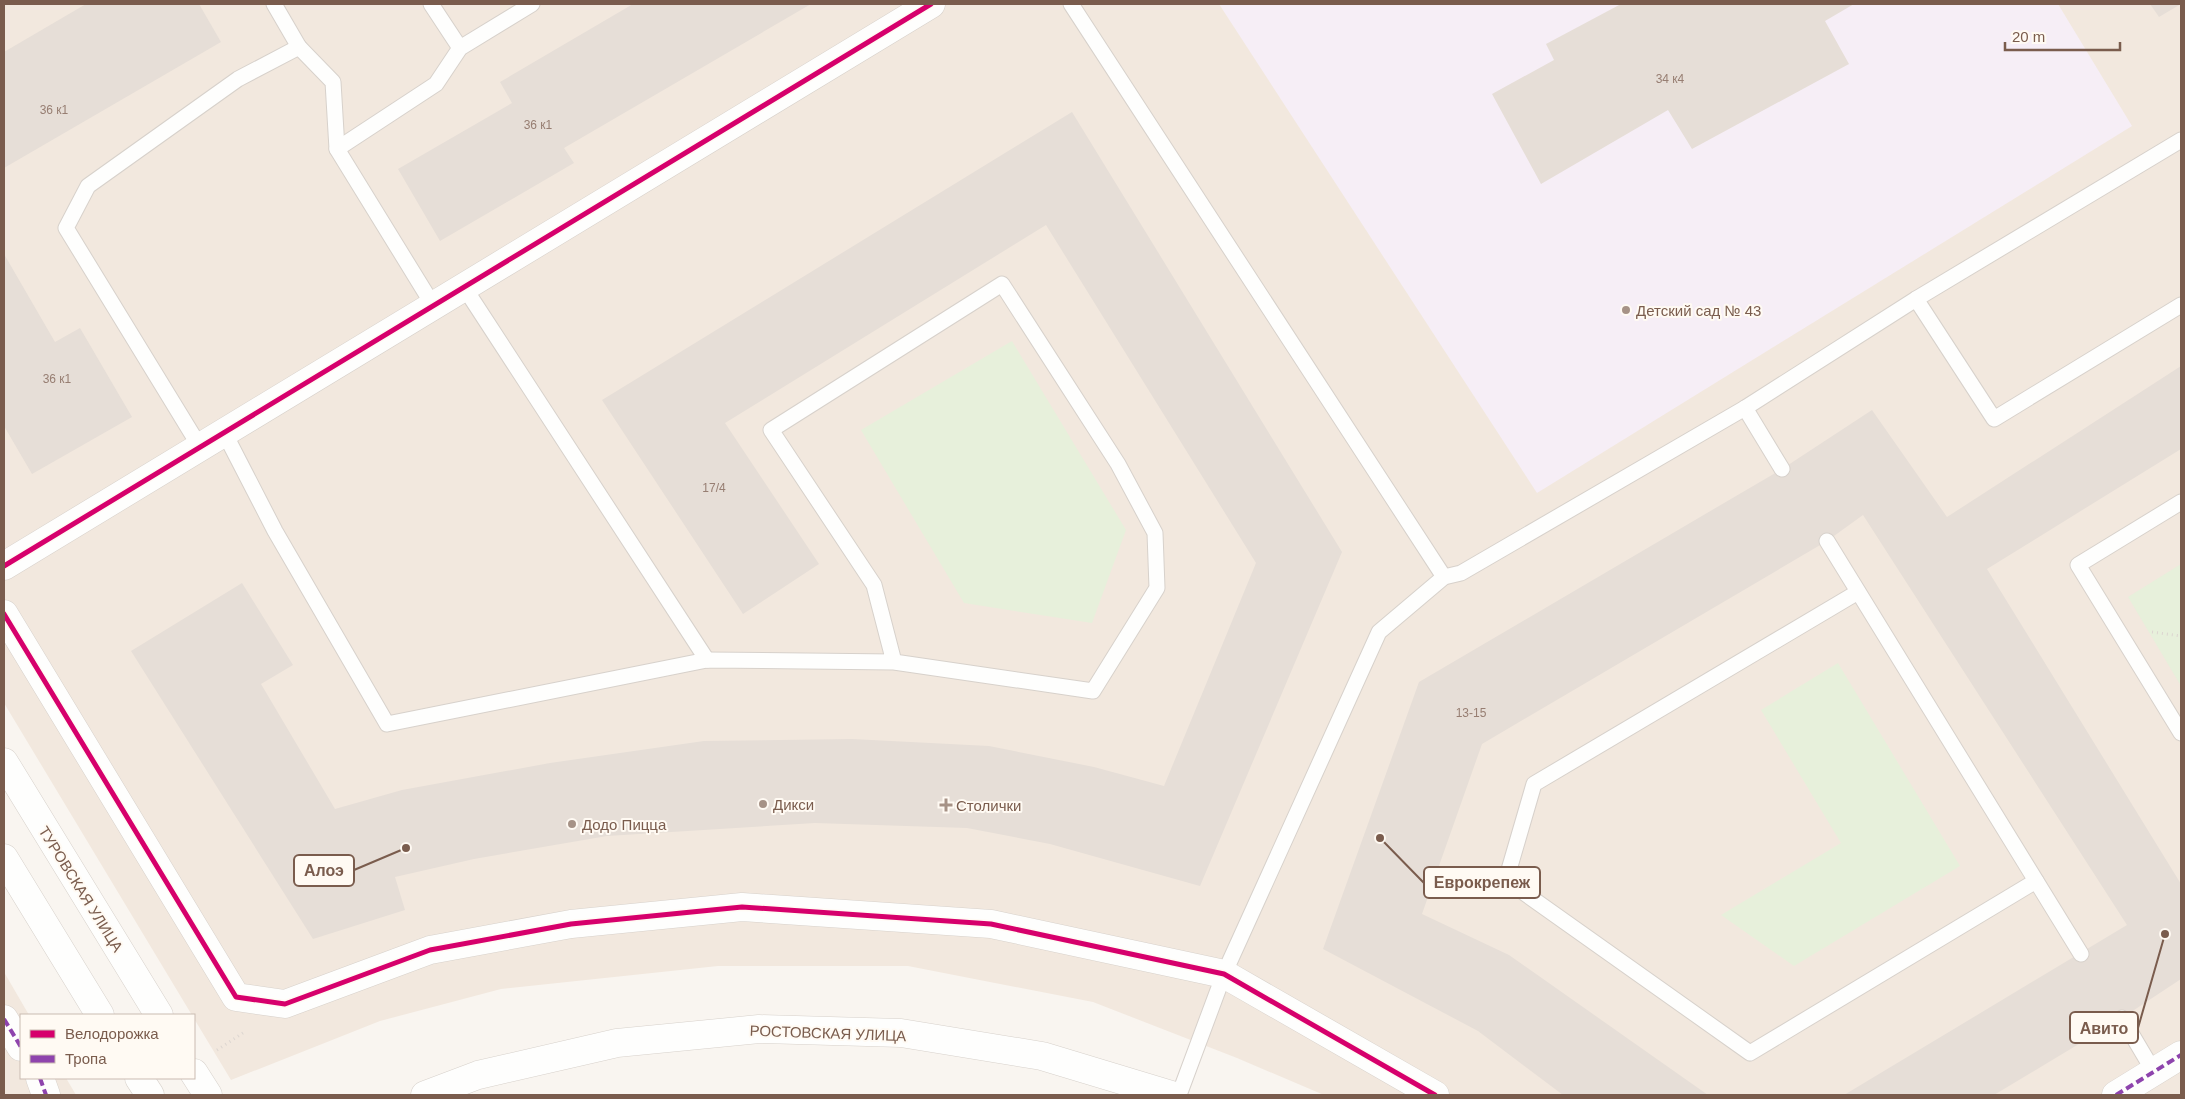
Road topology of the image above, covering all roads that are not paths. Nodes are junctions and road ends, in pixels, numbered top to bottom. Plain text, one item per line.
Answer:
1 (274, 4) edge
2 (431, 4) edge
3 (532, 4) edge
4 (931, 4) edge
5 (1070, 4) edge
6 (299, 47) junction
7 (460, 48) junction
8 (2181, 140) edge
9 (337, 149) junction
10 (464, 287) junction
11 (1916, 299) junction
12 (433, 305) junction
13 (2181, 305) edge
14 (1745, 408) junction
15 (224, 432) junction
16 (200, 447) junction
17 (1782, 469) dead end
18 (2181, 502) edge
19 (1827, 541) dead end
20 (4, 566) edge
21 (1444, 577) junction
22 (1858, 592) junction
23 (4, 614) edge
24 (707, 660) junction
25 (894, 662) junction
26 (2181, 732) edge
27 (4, 762) edge
28 (4, 858) edge
29 (2036, 881) junction
30 (2081, 954) dead end
31 (1224, 974) junction
32 (99, 1014) edge
33 (158, 1014) edge
34 (4, 1018) edge
35 (2122, 1018) dead end
36 (20, 1045) edge
37 (2181, 1055) edge
38 (2154, 1072) junction
39 (195, 1075) edge
40 (40, 1079) edge
41 (140, 1079) edge
42 (46, 1095) edge
43 (150, 1095) edge
44 (208, 1095) edge
45 (425, 1095) edge
46 (1171, 1095) edge
47 (1179, 1095) edge
48 (1435, 1095) edge
49 (2116, 1095) edge

1 - 6 lane
2 - 7 lane
3 - 7 lane
4 - 10 street
5 - 21 lane
6 - 9 lane
6 - 16 lane
7 - 9 lane
8 - 11 lane
9 - 12 lane
10 - 12 street
10 - 24 lane
11 - 13 lane
11 - 14 lane
12 - 15 street
14 - 17 lane
14 - 21 lane
15 - 16 street
15 - 24 lane
16 - 20 street
18 - 26 lane
19 - 22 lane
21 - 31 lane
22 - 29 lane
22 - 29 lane
23 - 31 street
24 - 25 lane
25 - 25 lane
27 - 33 street, ТУРОВСКАЯ УЛИЦА
28 - 32 street
29 - 30 lane
31 - 47 lane
31 - 48 street
34 - 36 street
35 - 38 lane
37 - 38 street
38 - 49 street
39 - 44 street
40 - 42 street
41 - 43 street
45 - 46 street, РОСТОВСКАЯ УЛИЦА

